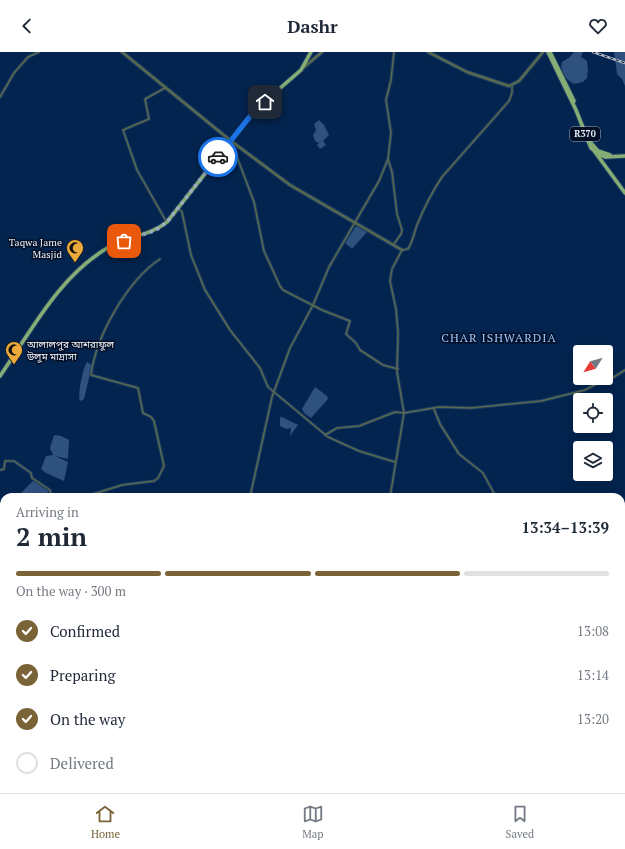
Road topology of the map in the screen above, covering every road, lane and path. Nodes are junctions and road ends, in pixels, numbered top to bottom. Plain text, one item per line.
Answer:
1 (39, 52) edge
2 (122, 52) edge
3 (311, 52) edge
4 (322, 52) edge
5 (394, 52) edge
6 (428, 52) edge
7 (543, 52) edge
8 (549, 52) edge
9 (301, 70) junction
10 (512, 86) junction
11 (566, 86) junction
12 (165, 88) junction
13 (0, 97) edge
14 (230, 141) junction
15 (595, 152) junction
16 (625, 155) edge
17 (607, 156) junction
18 (388, 159) junction
19 (603, 164) junction
20 (625, 193) edge
21 (178, 209) junction
22 (167, 222) junction
23 (354, 222) junction
24 (394, 245) junction
25 (402, 250) junction
26 (160, 259) dead end
27 (313, 305) junction
28 (398, 368) junction
29 (625, 370) edge
30 (0, 376) edge
31 (273, 392) junction
32 (434, 409) junction
33 (404, 413) junction
34 (325, 435) junction
35 (395, 462) junction
36 (0, 470) edge
37 (50, 493) edge
38 (97, 493) edge
39 (251, 493) edge
40 (391, 493) edge
41 (494, 493) edge

1 - 13 street
2 - 12 street
3 - 9 main road
4 - 9 street
5 - 18 street
6 - 10 street
7 - 10 street
8 - 11 main road, R370
9 - 14 main road
10 - 25 street
11 - 15 main road, R370
11 - 17 main road, R370
12 - 14 street
12 - 22 street
14 - 21 main road
14 - 23 street
14 - 27 street
15 - 17 main road, R370
15 - 19 main road
16 - 17 main road, R370
17 - 19 main road
18 - 23 street
18 - 24 street
19 - 20 main road
21 - 22 main road
21 - 31 street
22 - 30 main road
23 - 24 street
23 - 27 street
24 - 25 street
25 - 28 street
26 - 38 street
27 - 28 street
27 - 31 street
28 - 33 street
29 - 32 street
31 - 34 street
31 - 39 street
32 - 33 street
32 - 41 street
33 - 34 street
33 - 35 street
34 - 35 street
35 - 40 street
36 - 37 street

